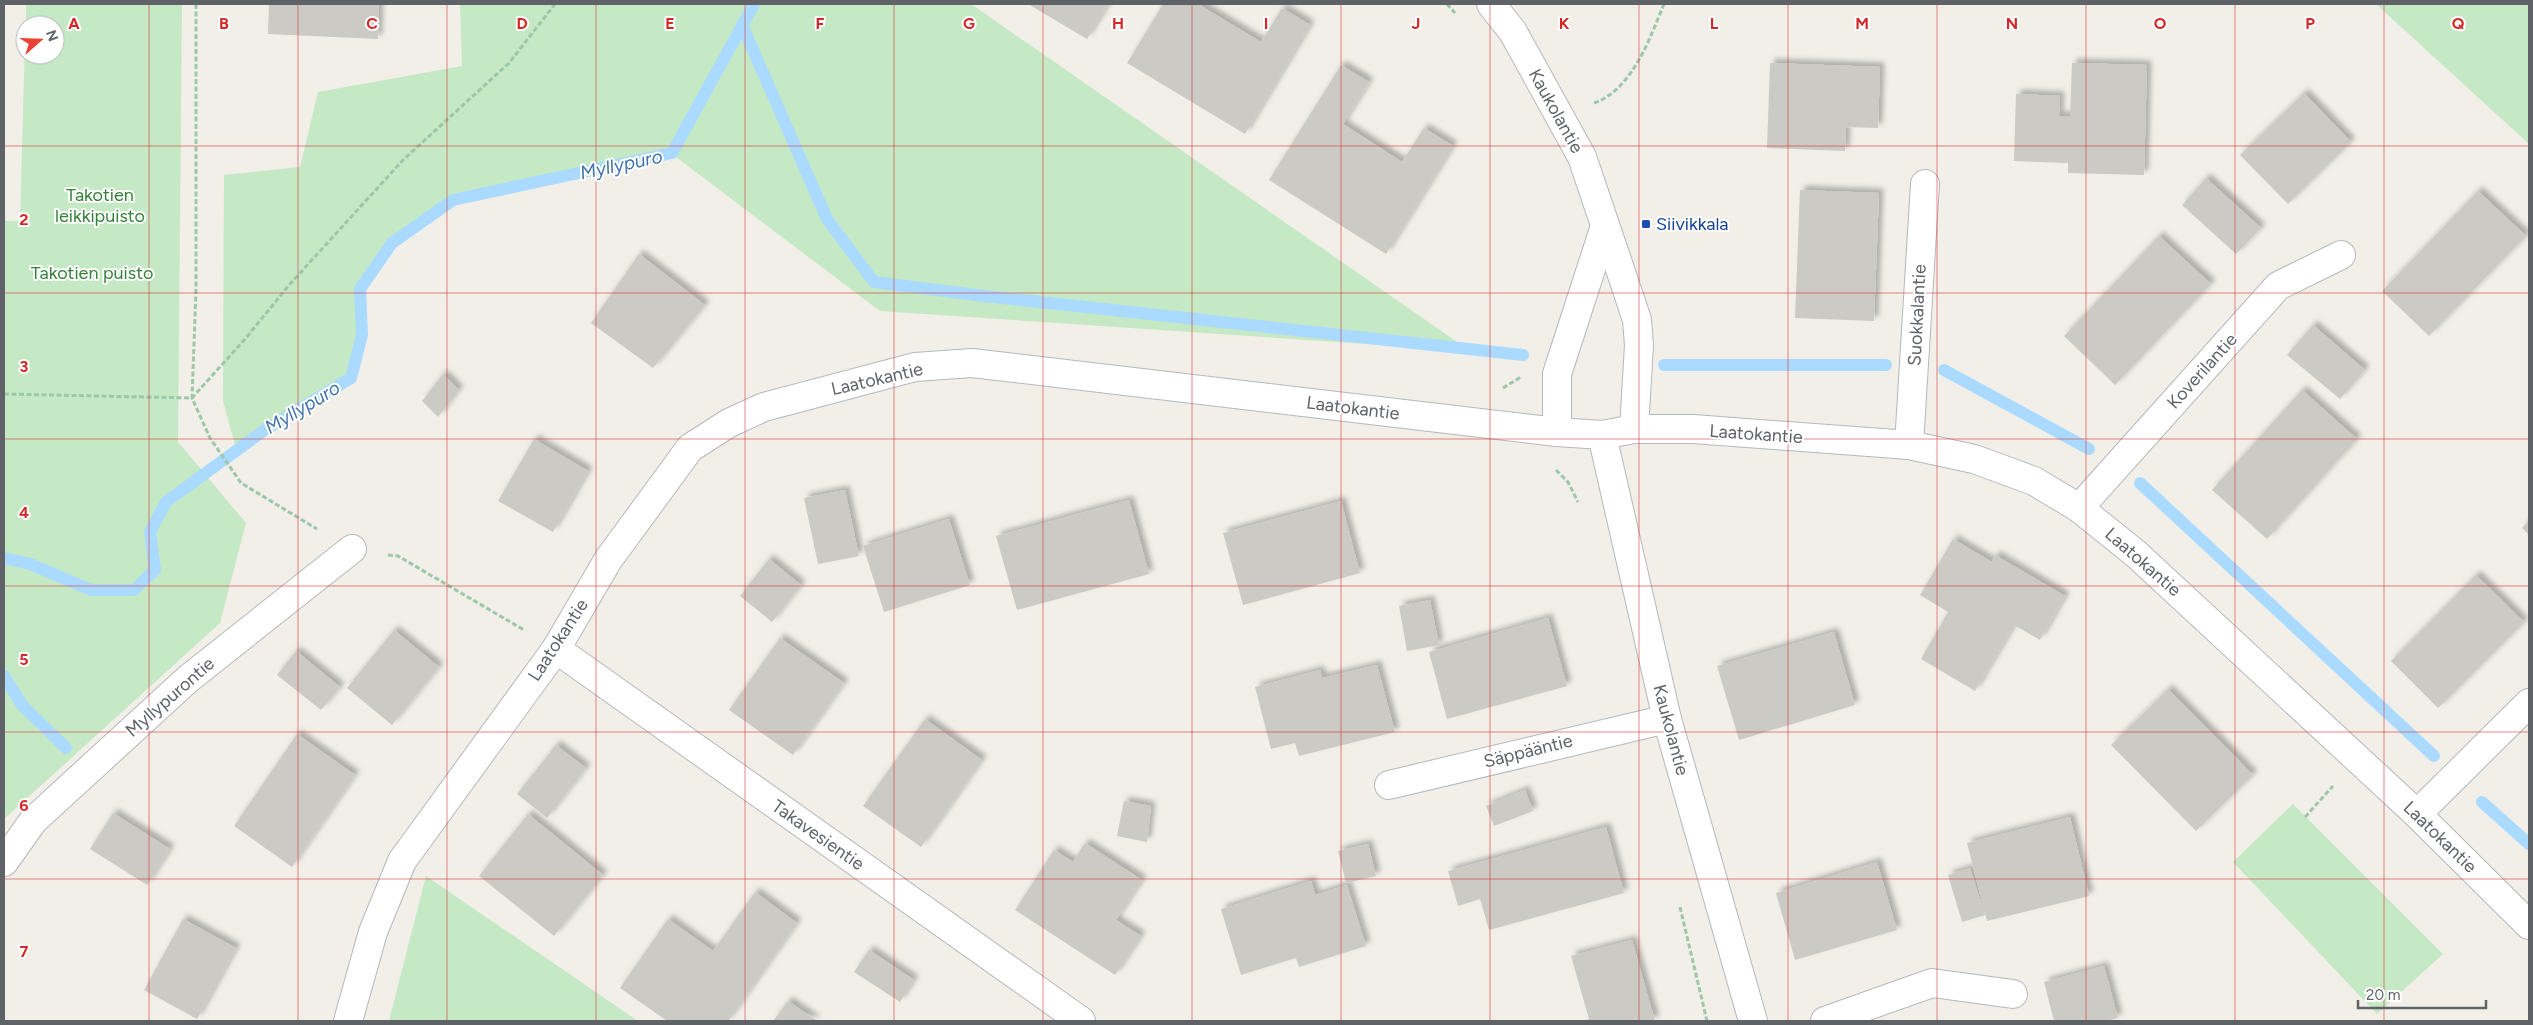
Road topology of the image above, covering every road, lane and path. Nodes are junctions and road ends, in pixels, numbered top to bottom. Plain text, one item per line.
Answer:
1 (196, 4) edge
2 (555, 4) edge
3 (1447, 4) edge
4 (1491, 4) edge
5 (1664, 4) edge
6 (1459, 17) dead end
7 (1558, 116) junction
8 (1925, 184) dead end
9 (1604, 226) junction
10 (2342, 255) dead end
11 (1524, 372) dead end
12 (1498, 390) dead end
13 (4, 394) edge
14 (192, 398) junction
15 (1634, 429) junction
16 (1557, 432) junction
17 (1602, 435) junction
18 (1910, 446) junction
19 (2079, 508) junction
20 (352, 549) junction
21 (556, 649) junction
22 (2529, 703) edge
23 (1667, 718) junction
24 (2358, 760) junction
25 (1389, 785) dead end
26 (2417, 814) junction
27 (2305, 817) dead end
28 (4, 862) edge
29 (2529, 925) edge
30 (2013, 994) dead end
31 (348, 1021) edge
32 (1081, 1021) edge
33 (1752, 1021) edge
34 (1825, 1021) edge

1 - 14 path
2 - 14 path
3 - 6 path
4 - 7 street, Kaukolantie
5 - 7 path
7 - 9 street, Kaukolantie
8 - 18 street, Suokkalantie
9 - 15 street, Kaukolantie
9 - 16 street
10 - 19 street, Koverilantie
11 - 12 path
13 - 14 path
14 - 20 path
15 - 17 street, Laatokantie
15 - 18 street, Laatokantie
16 - 17 street, Laatokantie
16 - 21 street, Laatokantie
17 - 23 street, Kaukolantie
18 - 19 street, Laatokantie
19 - 24 street, Laatokantie
20 - 21 path
20 - 28 street, Myllypurontie
21 - 31 street, Laatokantie
21 - 32 street, Takavesientie
22 - 26 street
23 - 25 street, Säppääntie
23 - 33 street, Kaukolantie
24 - 26 street, Laatokantie
24 - 27 path
26 - 29 street, Laatokantie
30 - 34 street

